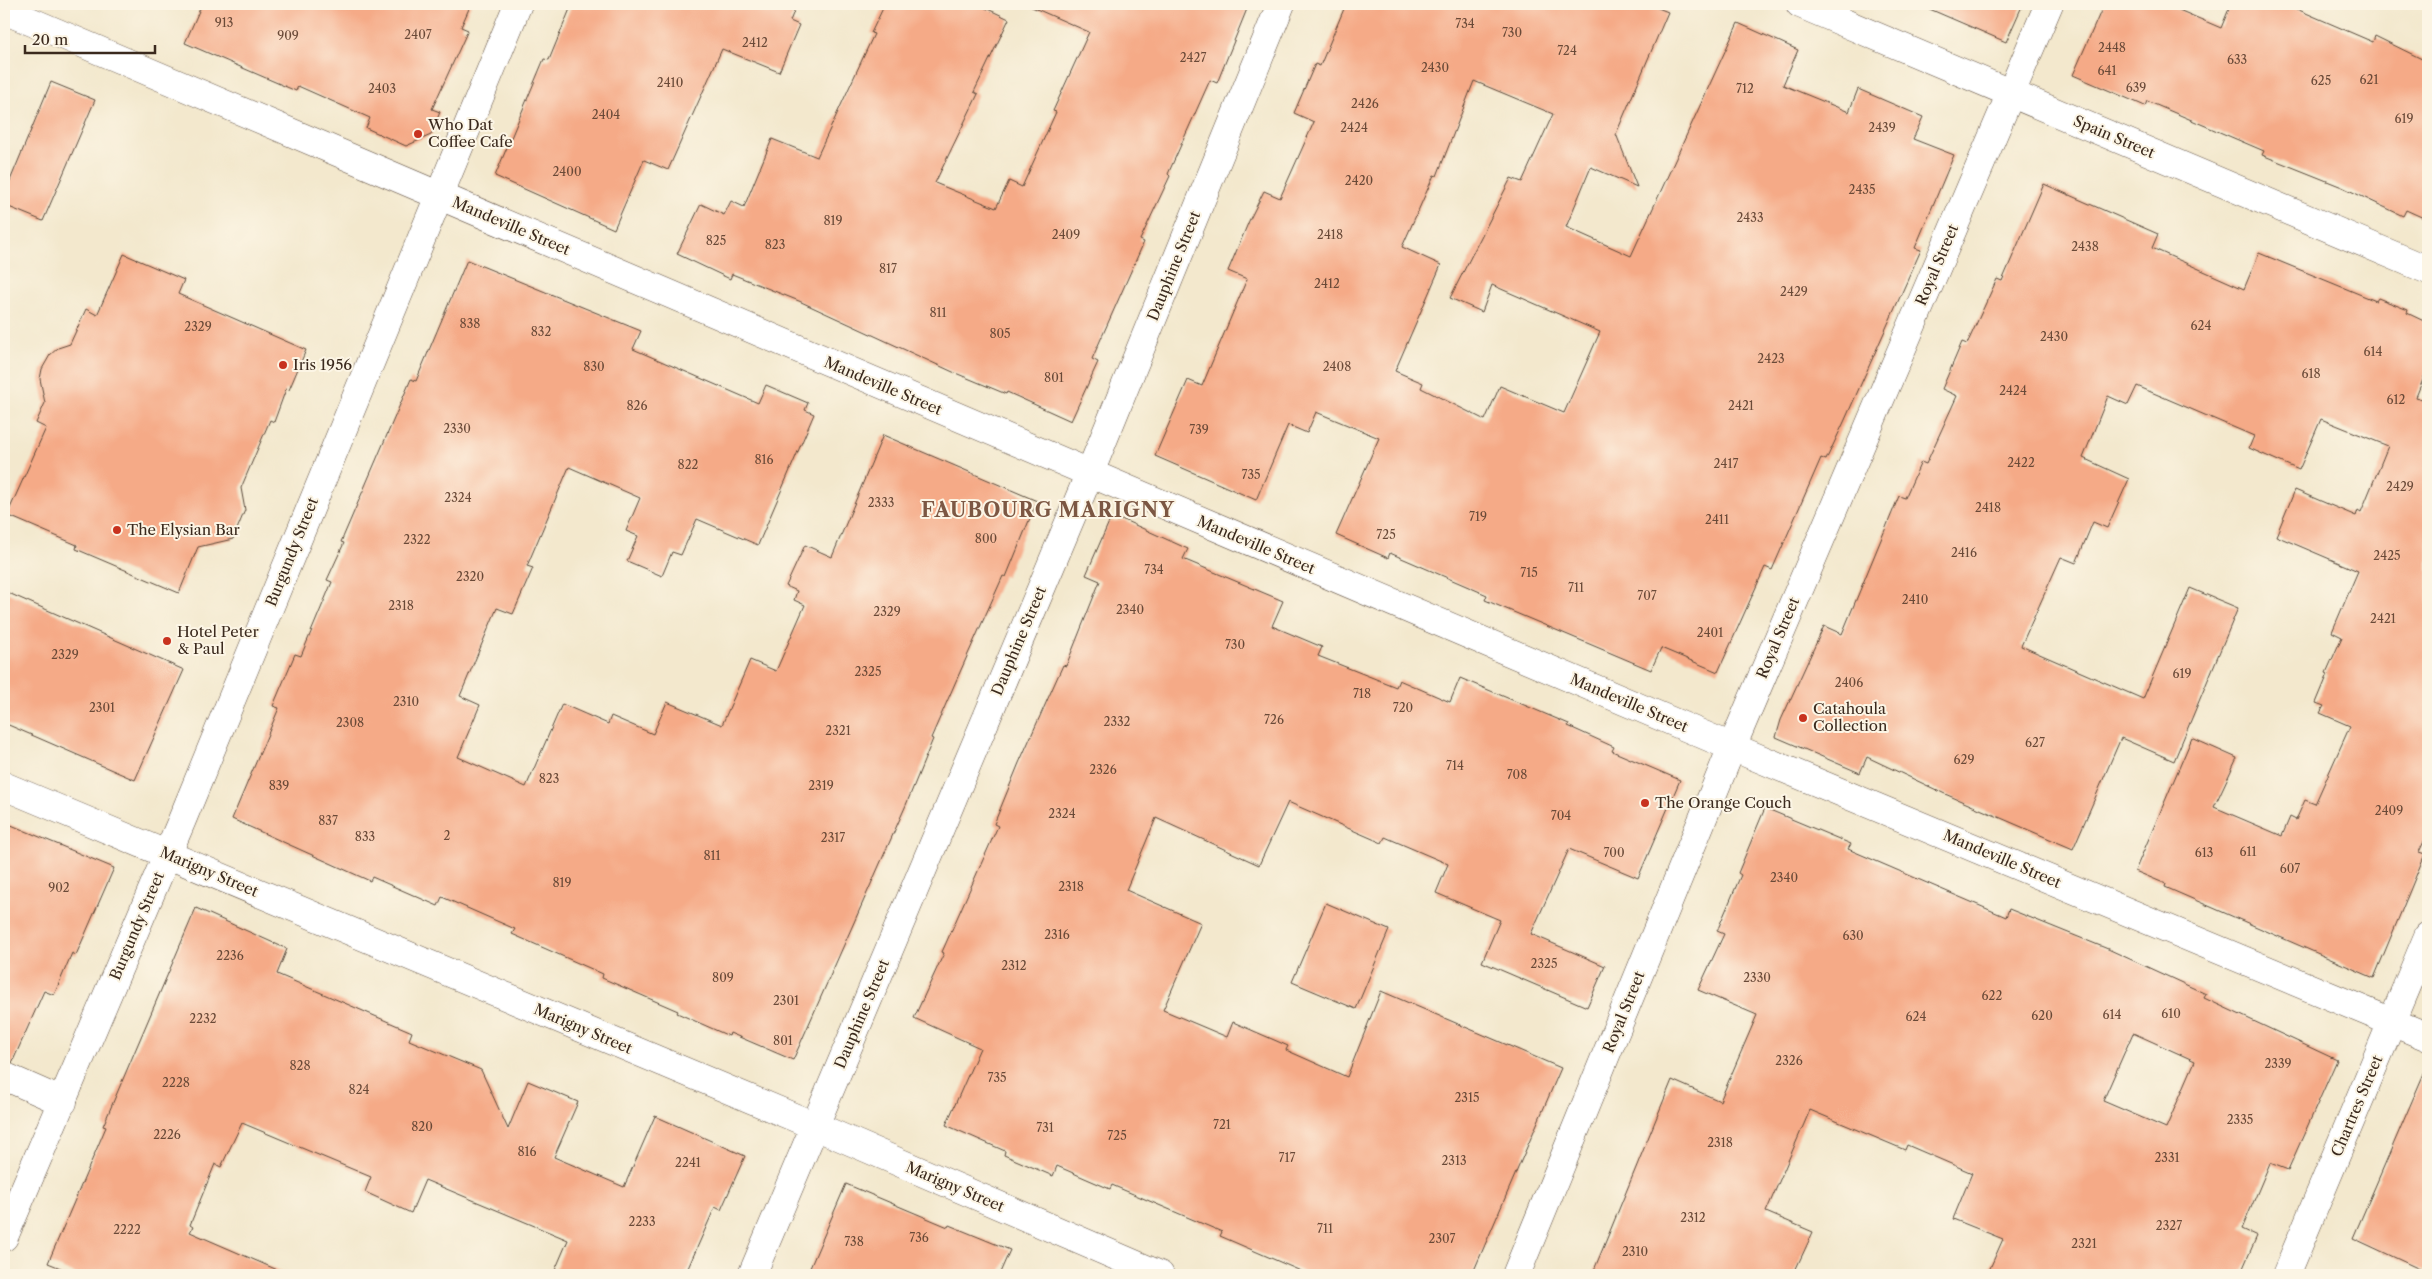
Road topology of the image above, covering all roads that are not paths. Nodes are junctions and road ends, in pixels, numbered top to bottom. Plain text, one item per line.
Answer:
1 (518, 4) edge
2 (1281, 4) edge
3 (1800, 4) edge
4 (2049, 4) edge
5 (4, 10) edge
6 (2009, 93) junction
7 (439, 195) junction
8 (2428, 270) edge
9 (1090, 474) junction
10 (1732, 747) junction
11 (4, 786) edge
12 (168, 855) junction
13 (2428, 936) edge
14 (2392, 1021) junction
15 (2428, 1037) edge
16 (4, 1076) edge
17 (63, 1102) junction
18 (815, 1126) junction
19 (4, 1237) edge
20 (752, 1275) edge
21 (1160, 1275) edge
22 (1516, 1275) edge
23 (2286, 1275) edge

1 - 7 street, Burgundy Street
2 - 9 street, Dauphine Street
3 - 6 street, Spain Street
4 - 6 street, Royal Street
5 - 7 street, Mandeville Street
6 - 8 street, Spain Street
6 - 10 street, Royal Street
7 - 9 street, Mandeville Street
7 - 12 street, Burgundy Street
9 - 10 street, Mandeville Street
9 - 18 street, Dauphine Street
10 - 14 street, Mandeville Street
10 - 22 street, Royal Street
11 - 12 street, Marigny Street
12 - 17 street, Burgundy Street
12 - 18 street, Marigny Street
13 - 14 street, Chartres Street
14 - 15 street, Mandeville Street
14 - 23 street, Chartres Street
16 - 17 street
17 - 19 street, Burgundy Street
18 - 20 street, Dauphine Street
18 - 21 street, Marigny Street

